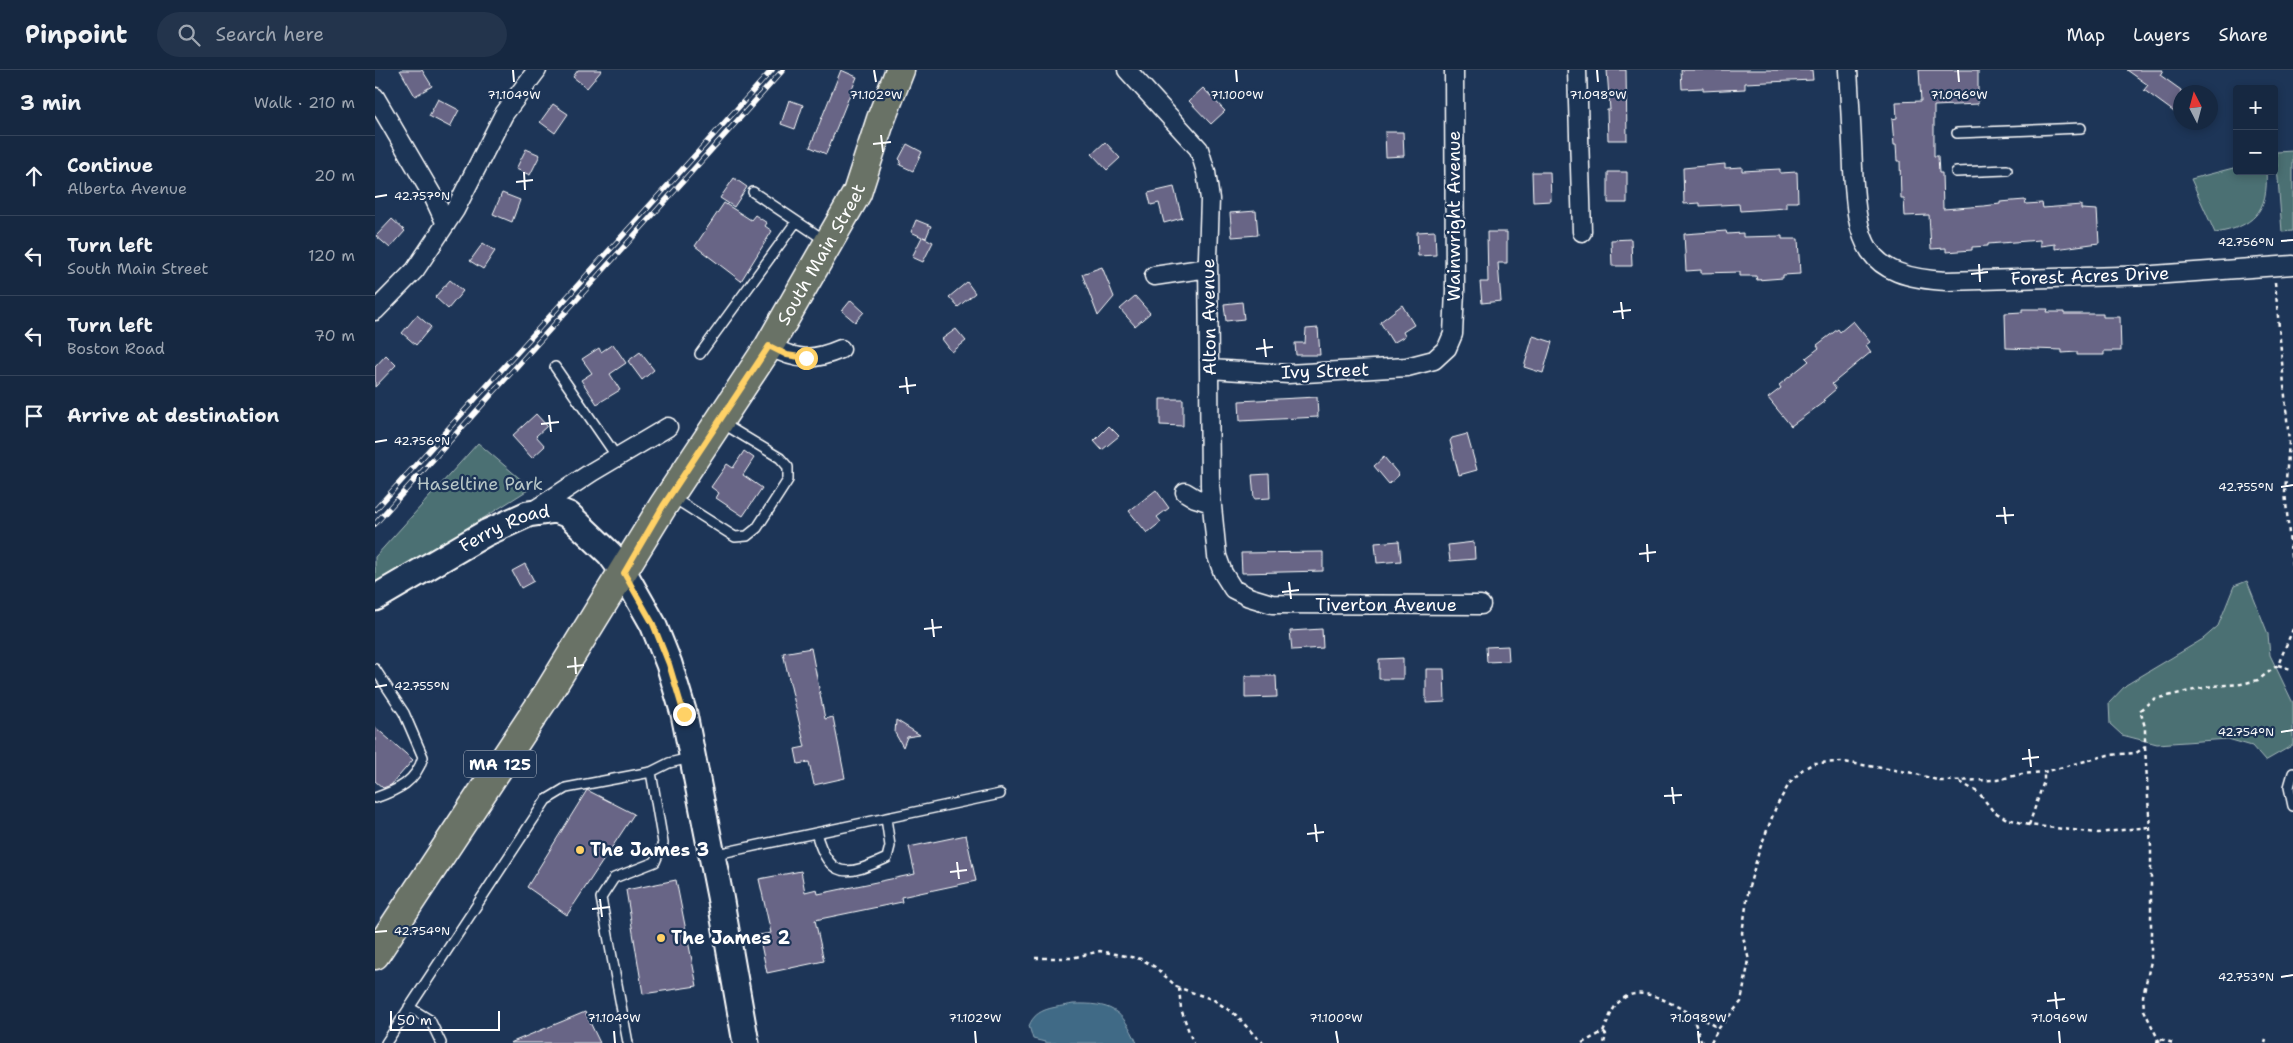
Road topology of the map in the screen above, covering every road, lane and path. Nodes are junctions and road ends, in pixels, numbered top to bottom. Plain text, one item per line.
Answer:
1 (537, 70) edge
2 (900, 70) edge
3 (1127, 70) edge
4 (1454, 70) edge
5 (1577, 70) edge
6 (1848, 70) edge
7 (375, 97) edge
8 (2081, 128) dead end
9 (1957, 133) dead end
10 (2007, 170) dead end
11 (1956, 172) dead end
12 (753, 192) dead end
13 (796, 222) junction
14 (446, 224) junction
15 (1581, 232) dead end
16 (828, 242) junction
17 (2293, 265) edge
18 (1208, 268) junction
19 (1154, 276) dead end
20 (2275, 282) dead end
21 (375, 311) edge
22 (769, 346) junction
23 (841, 349) dead end
24 (700, 354) dead end
25 (1439, 357) joint
26 (555, 367) dead end
27 (1210, 369) junction
28 (719, 421) junction
29 (668, 427) dead end
30 (617, 457) junction
31 (1185, 492) dead end
32 (670, 496) junction
33 (1211, 503) junction
34 (528, 514) junction
35 (624, 573) junction
36 (2293, 576) edge
37 (1233, 589) joint
38 (375, 598) edge
39 (1481, 605) dead end
40 (2293, 630) edge
41 (2278, 665) junction
42 (375, 669) edge
43 (2293, 670) edge
44 (2145, 747) junction
45 (693, 758) junction
46 (651, 772) junction
47 (2044, 772) junction
48 (2293, 773) edge
49 (1958, 782) junction
50 (1000, 794) dead end
51 (375, 798) edge
52 (2293, 806) edge
53 (886, 818) junction
54 (2029, 825) junction
55 (2149, 827) junction
56 (816, 833) junction
57 (712, 855) junction
58 (375, 955) edge
59 (1035, 958) dead end
60 (1179, 988) junction
61 (409, 1007) junction
62 (1696, 1015) junction
63 (1718, 1029) junction
64 (1603, 1032) junction
65 (2157, 1038) junction
66 (387, 1043) edge
67 (441, 1043) edge
68 (628, 1043) edge
69 (746, 1043) edge
70 (1193, 1043) edge
71 (1264, 1043) edge
72 (1583, 1043) edge
73 (1604, 1043) edge
74 (1702, 1043) edge
75 (1711, 1043) edge
76 (2158, 1043) edge
77 (2173, 1043) edge

1 - 14 street
2 - 16 main road, South Main Street / MA 125
3 - 18 street, Alton Avenue
4 - 25 street, Wainwright Avenue
5 - 15 street
6 - 17 street, Forest Acres Drive
7 - 14 street
8 - 9 lane
10 - 11 lane
12 - 13 lane
13 - 16 lane
13 - 24 lane
14 - 21 street
16 - 22 main road, South Main Street / MA 125
18 - 19 street
18 - 27 street, Alton Avenue
20 - 36 path
22 - 23 street
22 - 28 main road, South Main Street / MA 125
25 - 27 street, Ivy Street
26 - 30 lane
27 - 33 street, Alton Avenue
28 - 32 main road, South Main Street / MA 125
28 - 32 lane
29 - 30 street
30 - 34 street
31 - 33 street
32 - 35 main road, South Main Street / MA 125
33 - 37 street, Alton Avenue
34 - 35 street, Ferry Road
34 - 38 street, Ferry Road
35 - 45 street, Ferry Road
35 - 58 main road, South Main Street / MA 125
37 - 39 street, Tiverton Avenue
40 - 41 path
41 - 43 path
41 - 44 path
42 - 51 lane
44 - 47 path
44 - 55 path
45 - 46 lane
45 - 57 street, Ferry Road
46 - 61 lane
46 - 68 lane
47 - 49 path
47 - 54 path
48 - 52 lane
49 - 54 path
49 - 63 path
50 - 53 lane
53 - 56 lane
53 - 56 lane
54 - 55 path
55 - 65 path
56 - 57 lane
57 - 69 street, Ferry Road
59 - 60 path
60 - 70 path
60 - 71 path
61 - 66 lane
61 - 67 lane
62 - 63 path
62 - 64 path
62 - 74 path
63 - 75 path
64 - 72 path
64 - 73 path
65 - 76 path
65 - 77 path

